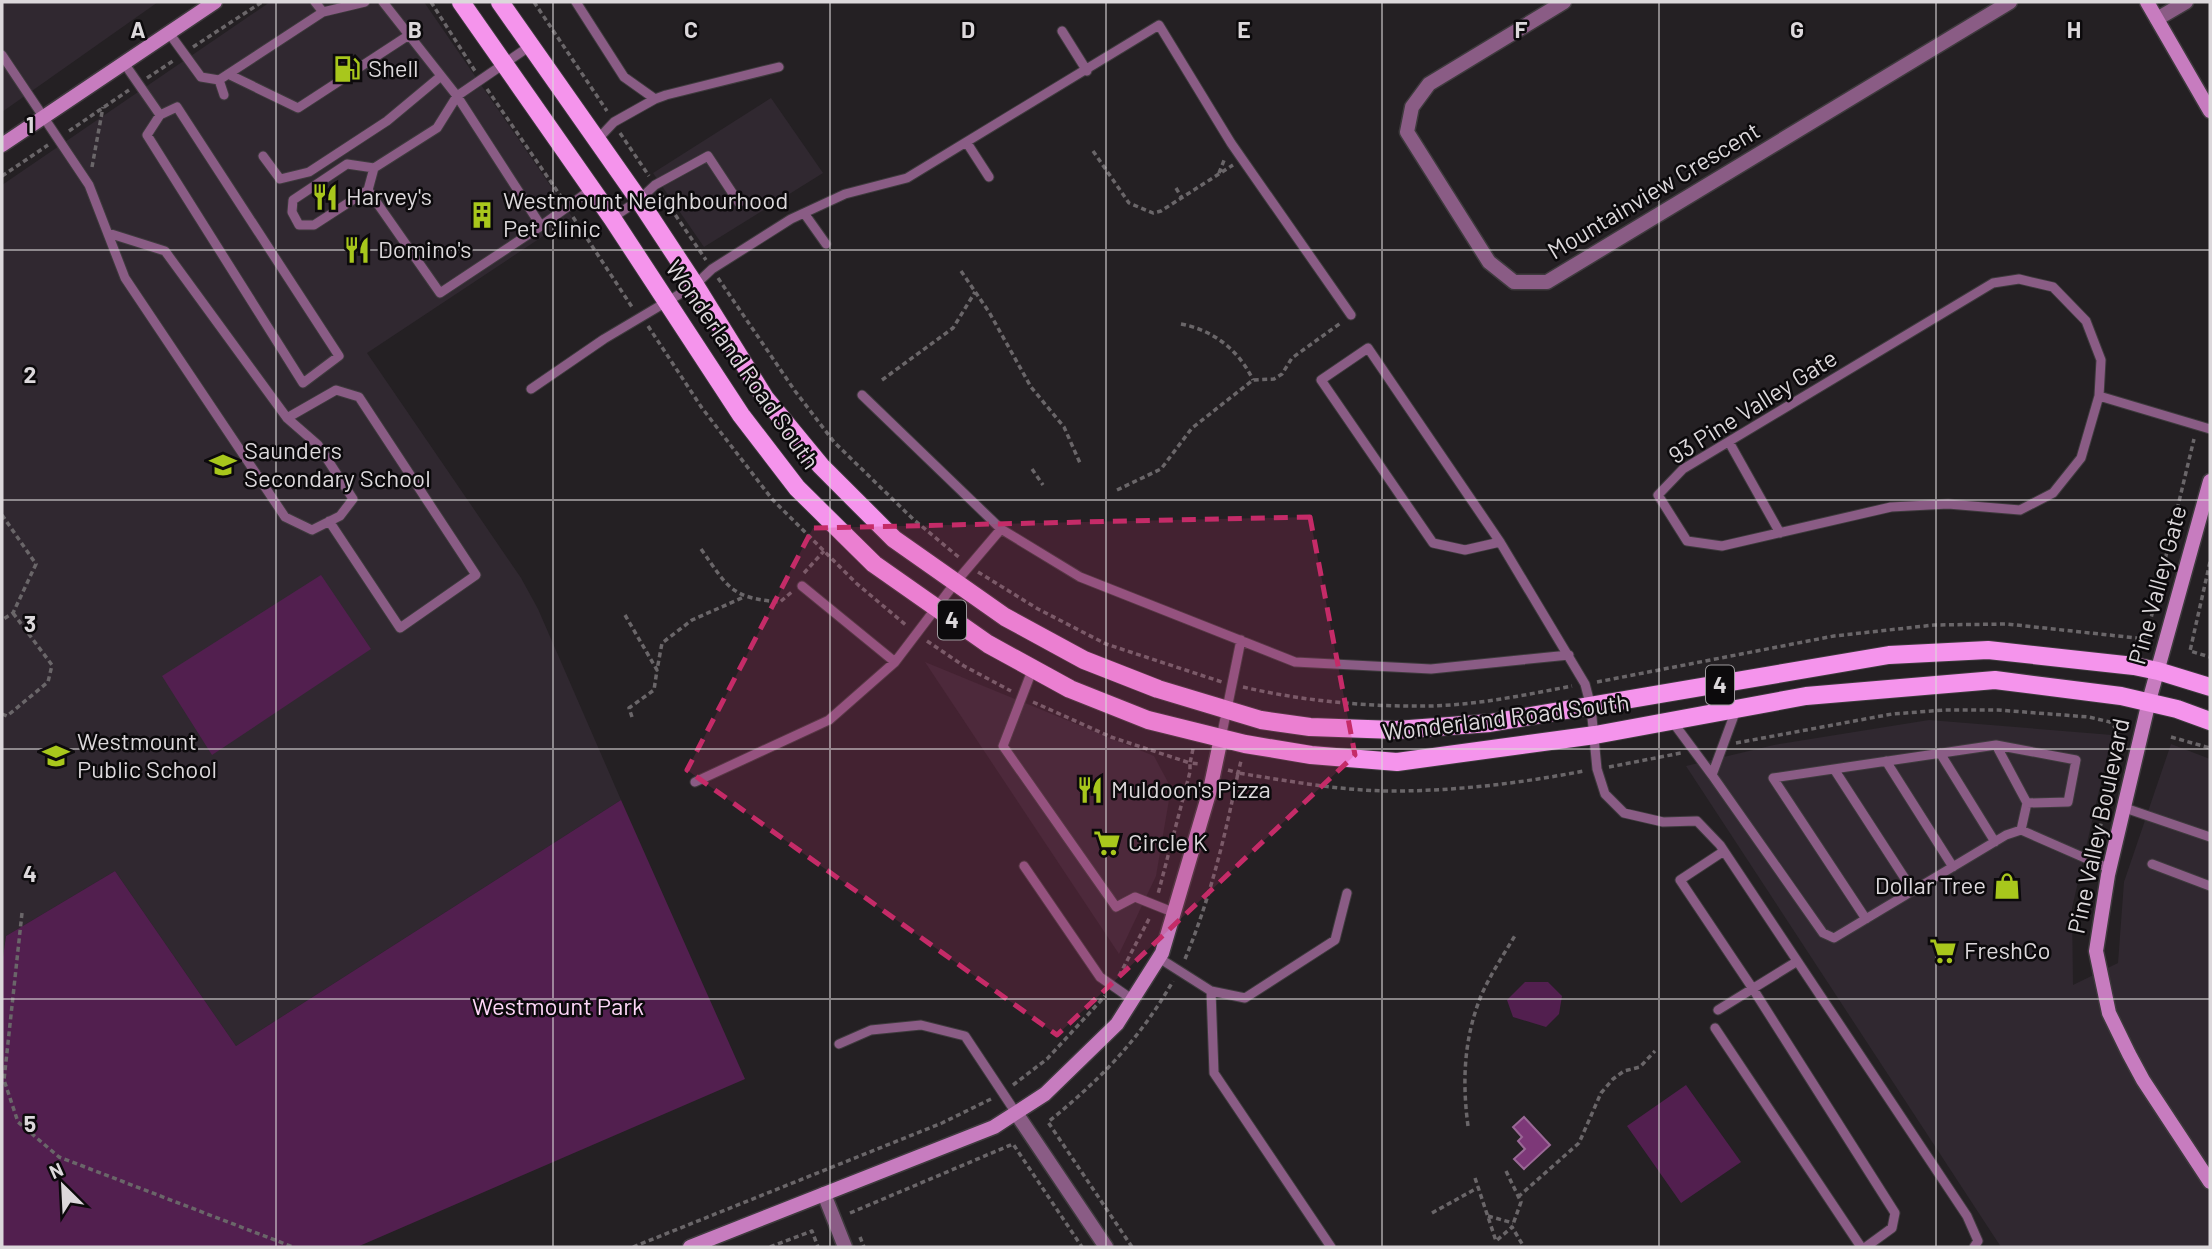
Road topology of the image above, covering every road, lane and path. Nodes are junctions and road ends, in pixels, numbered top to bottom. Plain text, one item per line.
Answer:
1 (215, 2) edge
2 (262, 2) edge
3 (316, 2) edge
4 (365, 2) edge
5 (383, 2) edge
6 (431, 2) edge
7 (461, 2) edge
8 (500, 2) edge
9 (534, 2) edge
10 (576, 2) edge
11 (1564, 2) edge
12 (2010, 2) edge
13 (2147, 2) edge
14 (2186, 2) edge
15 (323, 12) junction
16 (2157, 19) junction
17 (1062, 31) dead end
18 (169, 33) junction
19 (409, 35) junction
20 (530, 46) junction
21 (184, 53) junction
22 (2, 55) edge
23 (124, 63) junction
24 (504, 64) junction
25 (360, 67) dead end
26 (779, 67) dead end
27 (1087, 71) junction
28 (228, 74) junction
29 (441, 76) junction
30 (480, 78) junction
31 (219, 80) junction
32 (341, 80) dead end
33 (139, 83) junction
34 (225, 95) dead end
35 (457, 96) junction
36 (655, 99) junction
37 (103, 107) junction
38 (2210, 111) edge
39 (160, 115) junction
40 (42, 119) junction
41 (614, 122) junction
42 (57, 139) junction
43 (597, 140) junction
44 (967, 143) junction
45 (2, 145) edge
46 (1093, 151) dead end
47 (262, 156) dead end
48 (1243, 158) junction
49 (374, 168) junction
50 (2, 176) edge
51 (989, 177) dead end
52 (89, 185) junction
53 (655, 186) junction
54 (1176, 188) dead end
55 (592, 189) junction
56 (368, 190) junction
57 (1182, 198) junction
58 (639, 200) junction
59 (739, 203) dead end
60 (567, 206) junction
61 (804, 213) junction
62 (612, 218) junction
63 (541, 226) junction
64 (108, 233) junction
65 (826, 244) dead end
66 (712, 269) junction
67 (961, 271) dead end
68 (695, 285) junction
69 (975, 292) junction
70 (668, 302) junction
71 (1351, 316) joint
72 (641, 318) junction
73 (1181, 324) dead end
74 (650, 327) dead end
75 (881, 380) dead end
76 (1253, 380) junction
77 (531, 389) dead end
78 (862, 395) dead end
79 (2099, 396) junction
80 (287, 418) junction
81 (2210, 429) edge
82 (2194, 439) dead end
83 (1729, 442) junction
84 (1080, 463) dead end
85 (1032, 469) dead end
86 (2210, 481) edge
87 (1043, 485) dead end
88 (1117, 490) dead end
89 (2, 515) edge
90 (329, 521) junction
91 (1001, 529) junction
92 (1780, 533) junction
93 (1500, 542) junction
94 (701, 549) dead end
95 (824, 551) dead end
96 (2210, 562) edge
97 (970, 566) junction
98 (955, 583) junction
99 (802, 586) junction
100 (744, 597) junction
101 (937, 609) junction
102 (13, 613) junction
103 (625, 615) dead end
104 (2, 620) edge
105 (917, 634) junction
106 (2146, 639) dead end
107 (1241, 640) junction
108 (1569, 655) junction
109 (2210, 657) edge
110 (895, 662) junction
111 (1033, 668) junction
112 (657, 670) junction
113 (2158, 671) junction
114 (1585, 684) junction
115 (1233, 685) junction
116 (2210, 687) edge
117 (1022, 697) junction
118 (2149, 701) junction
119 (1591, 707) junction
120 (1737, 709) junction
121 (1228, 710) junction
122 (2, 714) edge
123 (632, 717) dead end
124 (1672, 720) junction
125 (2210, 721) edge
126 (1595, 735) junction
127 (2171, 737) dead end
128 (1221, 738) junction
129 (1996, 746) junction
130 (2210, 748) edge
131 (1940, 753) junction
132 (1886, 761) junction
133 (1597, 769) junction
134 (1834, 769) junction
135 (1712, 775) junction
136 (695, 782) dead end
137 (2027, 803) junction
138 (2125, 808) junction
139 (2021, 830) junction
140 (2210, 837) edge
141 (1995, 842) junction
142 (1724, 851) junction
143 (2152, 864) dead end
144 (1024, 866) dead end
145 (1953, 867) junction
146 (2110, 869) junction
147 (2210, 886) edge
148 (1913, 891) junction
149 (1347, 893) dead end
150 (1155, 907) junction
151 (23, 913) dead end
152 (1175, 913) junction
153 (1866, 919) junction
154 (1516, 934) dead end
155 (1159, 958) junction
156 (1796, 962) junction
157 (1179, 971) junction
158 (1114, 986) junction
159 (1753, 989) junction
160 (1211, 991) junction
161 (1132, 1000) junction
162 (1718, 1010) dead end
163 (1715, 1028) dead end
164 (839, 1044) dead end
165 (1655, 1051) dead end
166 (1003, 1093) junction
167 (1016, 1113) junction
168 (1468, 1125) dead end
169 (1506, 1171) dead end
170 (1475, 1178) dead end
171 (2210, 1182) edge
172 (1479, 1187) junction
173 (824, 1194) junction
174 (1518, 1197) junction
175 (1432, 1213) dead end
176 (1488, 1216) junction
177 (855, 1224) dead end
178 (1513, 1225) junction
179 (859, 1236) dead end
180 (293, 1247) edge
181 (632, 1247) edge
182 (690, 1247) edge
183 (770, 1247) edge
184 (818, 1247) edge
185 (845, 1247) edge
186 (864, 1247) edge
187 (1082, 1247) edge
188 (1106, 1247) edge
189 (1132, 1247) edge
190 (1331, 1247) edge
191 (1524, 1247) edge
192 (1861, 1247) edge
193 (1866, 1247) edge
194 (1974, 1247) edge

1 - 18 street
2 - 21 path
3 - 15 lane
4 - 15 lane
5 - 19 lane
6 - 30 path
7 - 24 main road, Wonderland Road South / 4
8 - 20 main road, Wonderland Road South / 4
9 - 41 path
10 - 36 lane
11 - 12 street, Mountainview Crescent
13 - 16 street
14 - 16 street
15 - 28 lane
16 - 38 street
17 - 27 lane
18 - 21 lane
18 - 23 street
19 - 25 lane
19 - 29 lane
20 - 24 lane
20 - 43 main road, Wonderland Road South / 4
21 - 31 lane
21 - 33 path
22 - 40 lane
23 - 33 lane
23 - 40 street
24 - 30 lane
24 - 55 main road, Wonderland Road South / 4
26 - 36 lane
27 - 44 lane
27 - 48 lane
28 - 31 lane
28 - 32 lane
29 - 35 lane
29 - 47 lane
30 - 35 lane
30 - 60 path
31 - 34 lane
33 - 37 path
33 - 39 lane
35 - 49 lane
35 - 63 lane
36 - 41 lane
37 - 42 path
37 - 52 path
39 - 39 lane
40 - 42 lane
40 - 45 street
41 - 43 lane
41 - 53 path
42 - 50 path
42 - 52 lane
43 - 58 main road, Wonderland Road South / 4
44 - 51 lane
44 - 61 lane
46 - 57 path
48 - 57 path
48 - 71 lane
49 - 56 lane
49 - 56 lane
52 - 64 lane
53 - 58 lane
53 - 59 lane
53 - 66 path
54 - 57 path
55 - 60 lane
55 - 62 main road, Wonderland Road South / 4
56 - 63 lane
58 - 62 lane
58 - 68 main road, Wonderland Road South / 4
60 - 63 lane
60 - 72 path
61 - 65 lane
61 - 66 lane
62 - 70 main road, Wonderland Road South / 4
64 - 80 lane
64 - 90 lane
66 - 68 lane
66 - 97 path
67 - 69 path
68 - 70 lane
68 - 98 main road, Wonderland Road South / 4
69 - 75 path
69 - 84 path
70 - 72 lane
70 - 101 main road, Wonderland Road South / 4
71 - 76 path
72 - 74 path
72 - 77 lane
73 - 76 path
76 - 88 path
78 - 91 lane
79 - 81 lane
79 - 83 lane, 93 Pine Valley Gate
79 - 92 lane, 93 Pine Valley Gate
80 - 90 lane
80 - 90 lane
82 - 106 path
83 - 92 lane
83 - 92 lane, 93 Pine Valley Gate
85 - 87 path
86 - 113 street, Pine Valley Gate
89 - 102 path
91 - 97 lane
91 - 107 lane
93 - 93 lane
93 - 108 lane
94 - 100 path
95 - 99 path
96 - 109 path
97 - 98 lane
97 - 115 path
98 - 101 lane
98 - 121 main road, Wonderland Road South / 4
99 - 100 path
99 - 110 lane
100 - 112 path
101 - 105 lane
101 - 111 main road, Wonderland Road South / 4
102 - 104 path
102 - 122 path
103 - 112 path
105 - 110 lane
105 - 117 path
107 - 108 lane
107 - 115 lane
108 - 114 lane
110 - 136 lane
111 - 117 lane
111 - 128 main road, Wonderland Road South / 4
112 - 123 path
113 - 116 main road, Wonderland Road South / 4
113 - 118 street, Pine Valley Gate
113 - 119 main road, Wonderland Road South / 4
114 - 115 path
114 - 119 lane
115 - 121 lane
117 - 150 lane
117 - 150 path
118 - 120 main road, Wonderland Road South / 4
118 - 125 main road, Wonderland Road South / 4
118 - 138 street, Pine Valley Boulevard
119 - 121 main road, Wonderland Road South / 4
119 - 126 lane
120 - 124 main road, Wonderland Road South / 4
120 - 135 lane
121 - 128 lane
124 - 126 main road, Wonderland Road South / 4
124 - 135 lane
126 - 128 main road, Wonderland Road South / 4
126 - 133 lane
127 - 130 path
128 - 152 street
129 - 131 lane
129 - 137 lane
129 - 137 lane
131 - 132 lane
131 - 141 lane
132 - 134 lane
132 - 145 lane
133 - 142 lane
133 - 157 path
134 - 148 lane
134 - 153 lane
135 - 153 lane
137 - 139 lane
138 - 140 lane
138 - 146 street, Pine Valley Boulevard
139 - 141 lane
139 - 146 lane
141 - 145 lane
142 - 156 lane
142 - 159 lane
143 - 147 lane
144 - 158 lane
145 - 148 lane
146 - 171 street, Pine Valley Boulevard
148 - 153 lane
149 - 160 lane
150 - 152 lane
150 - 158 path
151 - 180 path
152 - 155 street
154 - 168 path
155 - 157 lane
155 - 161 street
156 - 159 lane
156 - 194 lane
157 - 160 lane
157 - 189 path
158 - 161 lane
158 - 166 path
159 - 162 lane
159 - 193 lane
160 - 190 lane
161 - 167 street
163 - 192 lane
164 - 166 lane
165 - 174 path
166 - 167 lane
166 - 181 path
167 - 173 street
167 - 188 street
169 - 174 path
170 - 172 path
172 - 175 path
172 - 176 path
173 - 182 street
173 - 185 street
174 - 178 path
176 - 178 path
176 - 178 path
177 - 187 path
178 - 191 path
179 - 186 path
183 - 184 path

